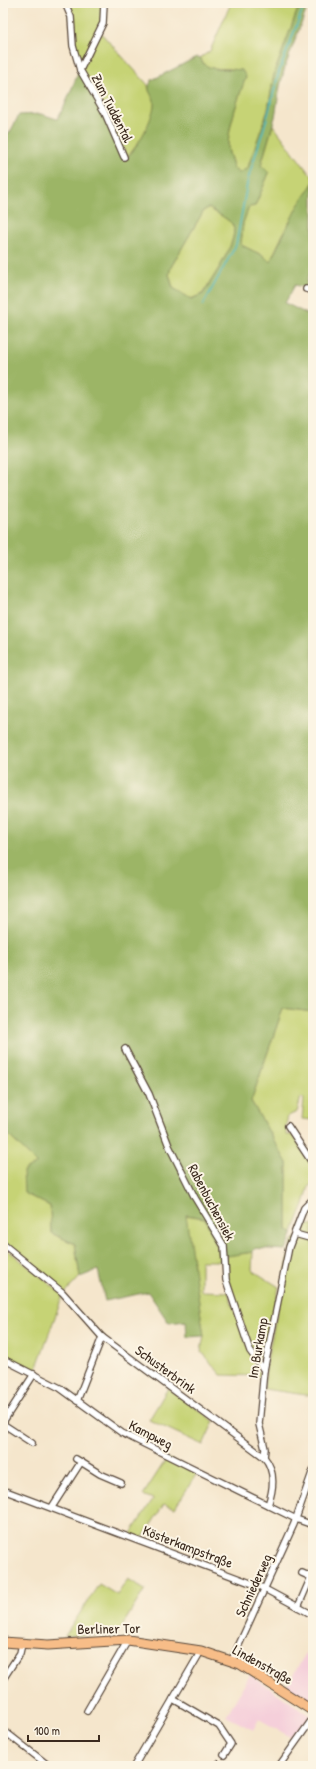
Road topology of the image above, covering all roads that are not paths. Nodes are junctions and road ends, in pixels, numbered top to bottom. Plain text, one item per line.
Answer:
1 (65, 3) edge
2 (104, 3) edge
3 (80, 70) junction
4 (124, 157) dead end
5 (306, 289) dead end
6 (313, 291) edge
7 (125, 1049) dead end
8 (288, 1126) dead end
9 (313, 1164) edge
10 (313, 1199) edge
11 (295, 1234) junction
12 (313, 1239) edge
13 (3, 1244) edge
14 (102, 1337) junction
15 (3, 1359) edge
16 (264, 1370) junction
17 (34, 1374) junction
18 (77, 1401) junction
19 (3, 1423) edge
20 (32, 1443) dead end
21 (264, 1457) junction
22 (313, 1470) edge
23 (121, 1483) dead end
24 (3, 1490) edge
25 (268, 1505) junction
26 (52, 1507) junction
27 (296, 1518) junction
28 (313, 1525) edge
29 (302, 1573) dead end
30 (265, 1589) junction
31 (298, 1607) junction
32 (313, 1615) edge
33 (128, 1640) junction
34 (3, 1642) edge
35 (22, 1644) junction
36 (201, 1651) junction
37 (219, 1656) joint
38 (232, 1660) junction
39 (3, 1679) edge
40 (173, 1699) junction
41 (87, 1711) dead end
42 (313, 1711) edge
43 (313, 1718) edge
44 (3, 1730) edge
45 (224, 1755) dead end
46 (49, 1766) edge
47 (134, 1766) edge
48 (279, 1766) edge

1 - 3 street, Zum Tuddental
2 - 3 street, Zum Tuddental
3 - 4 street, Zum Tuddental
5 - 6 street
7 - 16 street, Rabenbuchensiek
8 - 9 street
10 - 11 street, Im Burkamp
11 - 12 street
11 - 16 street, Im Burkamp
13 - 14 street, Schusterbrink
14 - 18 street
14 - 21 street, Schusterbrink
15 - 17 street, Kampweg
16 - 21 street, Im Burkamp
17 - 18 street, Kampweg
17 - 19 street
18 - 25 street, Kampweg
19 - 20 street
21 - 25 street, Im Burkamp
22 - 27 street, Schniederweg
23 - 26 street
24 - 26 street, Kösterkampstraße
25 - 27 street, Kampweg
26 - 30 street, Kösterkampstraße
27 - 28 street, Kampweg
27 - 30 street, Schniederweg
29 - 31 street
30 - 31 street, Kösterkampstraße
30 - 38 street, Schniederweg
31 - 32 street, Kösterkampstraße
33 - 35 main road, Berliner Tor
33 - 36 main road, Berliner Tor
33 - 41 street
34 - 35 main road, Berliner Tor
35 - 39 street
36 - 37 main road, Berliner Tor
36 - 40 street
37 - 38 main road, Lindenstraße
38 - 42 main road, Lindenstraße
40 - 45 street
40 - 47 street
43 - 48 street
44 - 46 street

